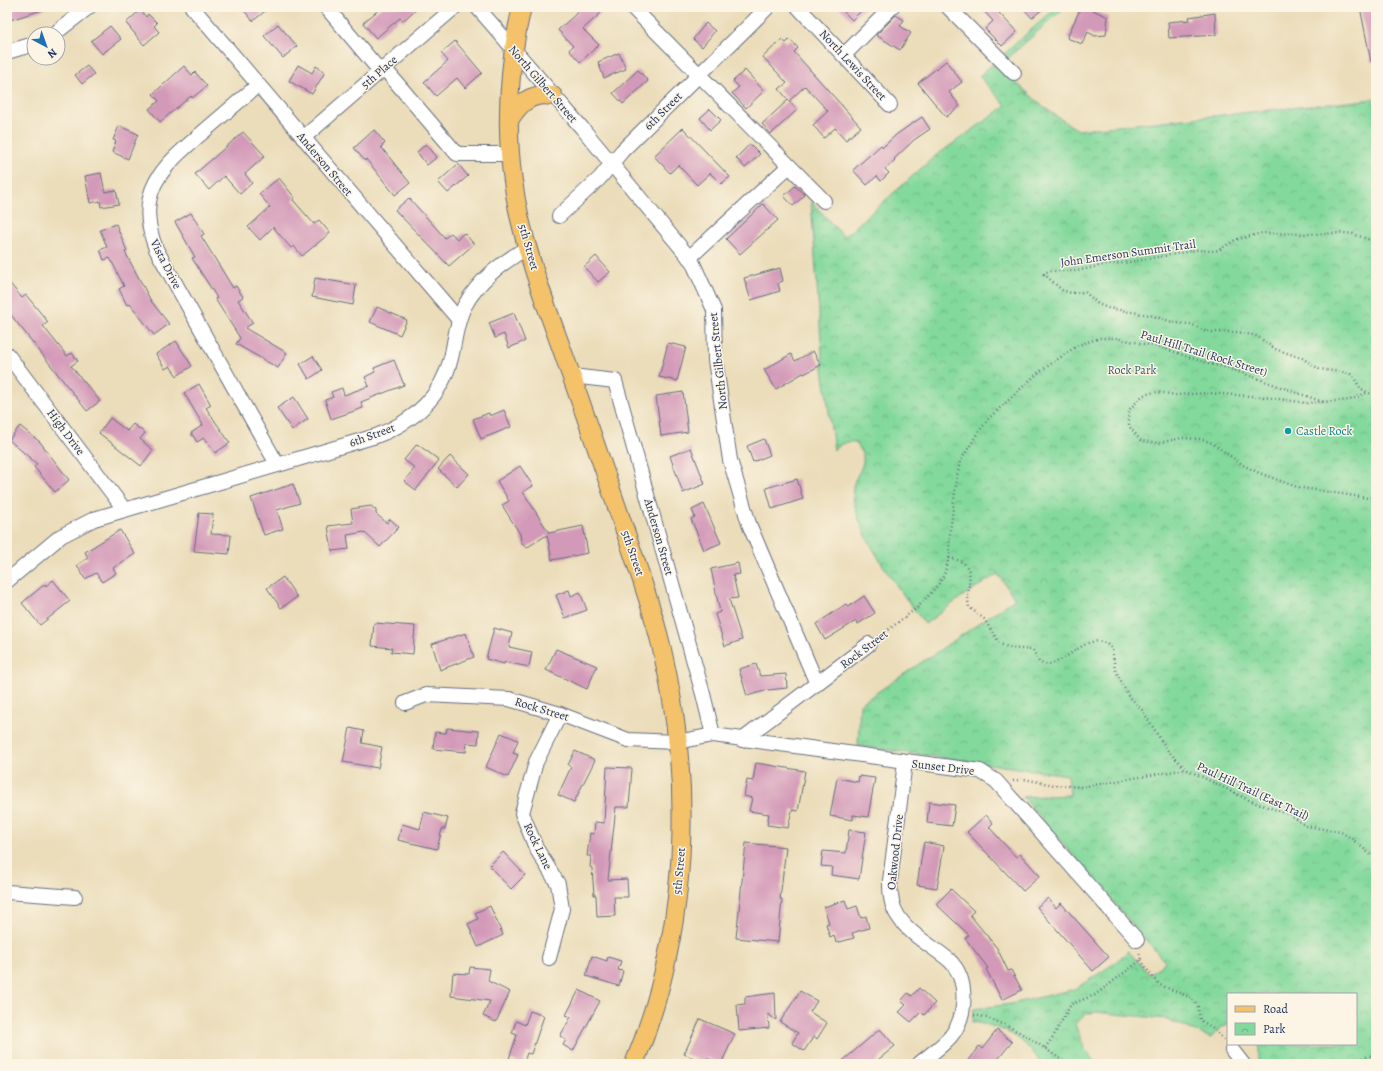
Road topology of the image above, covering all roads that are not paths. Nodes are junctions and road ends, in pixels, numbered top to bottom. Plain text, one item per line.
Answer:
1 (88, 7) edge
2 (192, 7) edge
3 (326, 7) edge
4 (455, 7) edge
5 (477, 7) edge
6 (522, 7) edge
7 (535, 7) edge
8 (632, 7) edge
9 (768, 7) edge
10 (798, 7) edge
11 (892, 7) edge
12 (948, 7) edge
13 (64, 26) edge
14 (26, 46) edge
15 (514, 50) junction
16 (7, 52) edge
17 (844, 56) junction
18 (382, 70) junction
19 (699, 74) junction
20 (1014, 74) dead end
21 (258, 85) junction
22 (553, 96) junction
23 (890, 105) dead end
24 (510, 119) junction
25 (303, 138) junction
26 (511, 154) junction
27 (611, 164) junction
28 (789, 166) junction
29 (824, 201) dead end
30 (559, 216) dead end
31 (528, 247) junction
32 (689, 258) junction
33 (459, 320) junction
34 (7, 354) edge
35 (572, 376) junction
36 (277, 464) junction
37 (124, 509) junction
38 (7, 581) edge
39 (869, 644) road end
40 (817, 684) junction
41 (405, 703) dead end
42 (560, 714) junction
43 (713, 735) junction
44 (742, 740) junction
45 (677, 742) junction
46 (905, 762) junction
47 (7, 892) edge
48 (75, 897) dead end
49 (1137, 940) road end
50 (549, 958) dead end
51 (1232, 1050) road end
52 (634, 1064) edge
53 (919, 1064) edge
54 (1244, 1064) edge

1 - 13 street
2 - 21 street, Anderson Street
3 - 18 street
4 - 18 street, 5th Place
5 - 15 street, North Gilbert Street
6 - 15 main road, 5th Street
7 - 15 main road, 5th Street
8 - 19 street
9 - 19 street, 6th Street
10 - 17 street, North Lewis Street
11 - 17 street
12 - 20 street
14 - 16 street
15 - 22 street, North Gilbert Street
15 - 24 main road, 5th Street
17 - 23 street, North Lewis Street
18 - 25 street, 5th Place
18 - 26 street
19 - 27 street, 6th Street
19 - 28 street
21 - 25 street, Anderson Street
21 - 36 street, Vista Drive
22 - 24 main road
22 - 27 street, North Gilbert Street
24 - 26 main road, 5th Street
25 - 33 street, Anderson Street
26 - 31 main road, 5th Street
27 - 30 street, 6th Street
27 - 32 street, North Gilbert Street
28 - 29 street
28 - 32 street
31 - 33 street, 6th Street
31 - 35 main road, 5th Street
32 - 40 street, North Gilbert Street
33 - 36 street, 6th Street
34 - 37 street, High Drive
35 - 43 street, Anderson Street
35 - 45 main road, 5th Street
36 - 37 street, 6th Street
37 - 38 street, 6th Street
39 - 40 street, Rock Street
40 - 44 street, Rock Street
41 - 42 street, Rock Street
42 - 45 street, Rock Street
42 - 50 street, Rock Lane
43 - 44 street, Sunset Drive
43 - 45 street, Sunset Drive
44 - 46 street, Sunset Drive
45 - 52 main road, 5th Street
46 - 49 street, Sunset Drive
46 - 53 street, Oakwood Drive
47 - 48 street
51 - 54 street

